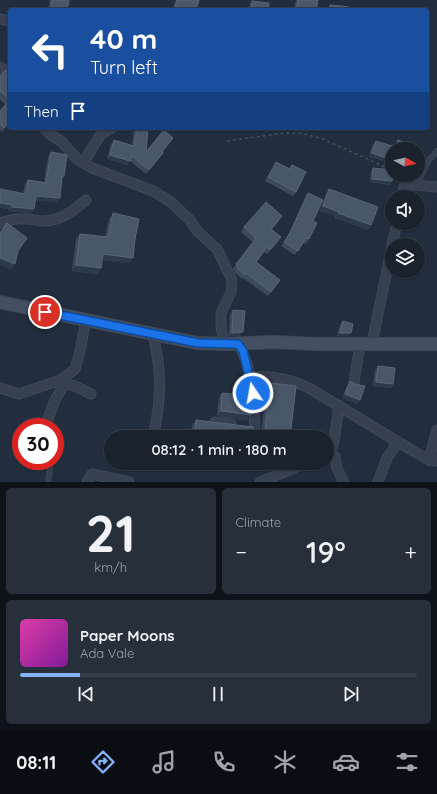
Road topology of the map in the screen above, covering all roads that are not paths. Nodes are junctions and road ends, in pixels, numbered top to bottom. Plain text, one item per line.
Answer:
1 (46, 130) edge
2 (108, 130) edge
3 (437, 151) edge
4 (83, 163) junction
5 (416, 185) junction
6 (437, 187) edge
7 (404, 190) edge
8 (86, 200) dead end
9 (0, 223) edge
10 (385, 272) edge
11 (0, 302) edge
12 (86, 320) junction
13 (153, 334) junction
14 (225, 344) junction
15 (238, 344) junction
16 (366, 344) junction
17 (437, 344) edge
18 (250, 377) junction
19 (62, 379) junction
20 (354, 382) edge
21 (0, 388) edge
22 (91, 394) dead end
23 (339, 405) junction
24 (48, 418) edge
25 (215, 422) edge
26 (248, 429) edge
27 (154, 430) edge
28 (437, 430) edge
29 (334, 441) edge
30 (398, 442) junction
31 (334, 456) edge
32 (433, 460) edge
33 (50, 470) edge
34 (290, 470) edge
35 (343, 481) edge
36 (48, 482) edge
37 (86, 482) edge
38 (129, 482) edge
39 (260, 482) edge
40 (378, 482) edge

1 - 4 street
2 - 4 street
3 - 5 lane
4 - 14 street
5 - 6 street
5 - 7 street
8 - 9 street
10 - 16 street
11 - 12 street
12 - 13 street
12 - 19 street
13 - 14 street
13 - 27 street
14 - 15 street
15 - 16 street
15 - 18 street
16 - 17 street
16 - 20 street
18 - 23 street
18 - 26 street
19 - 21 street
19 - 22 street
19 - 24 street
23 - 29 street
23 - 30 street
25 - 26 street
28 - 32 street
30 - 32 street
30 - 40 street
31 - 35 street
33 - 36 lane
34 - 39 street
37 - 38 street

